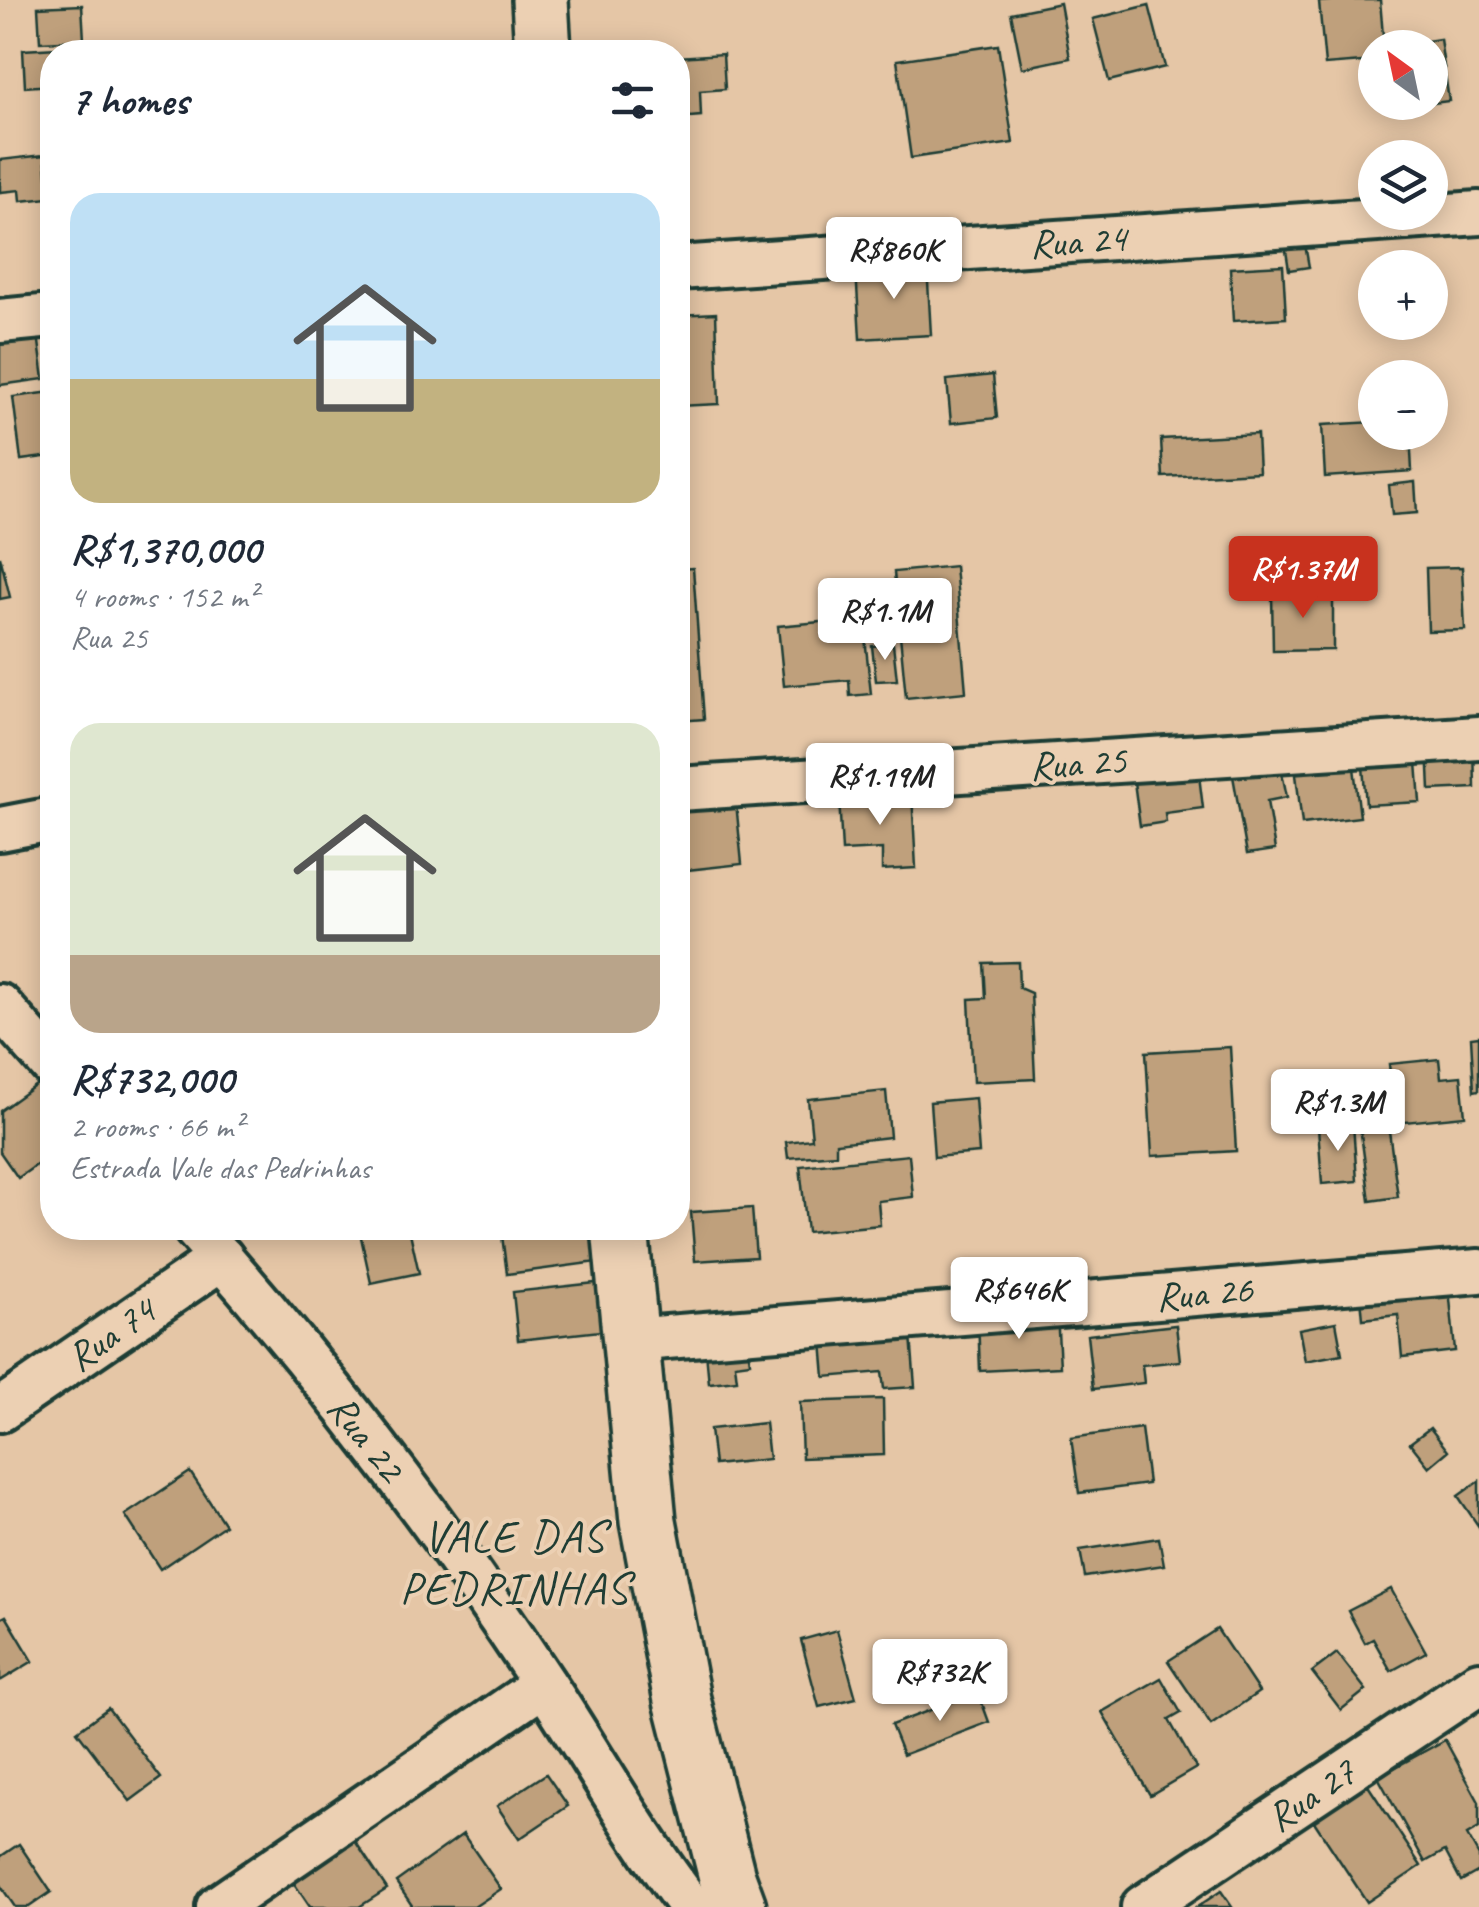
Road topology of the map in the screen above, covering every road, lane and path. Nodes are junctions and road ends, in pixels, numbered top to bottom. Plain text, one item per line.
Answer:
1 (540, 0) edge
2 (542, 40) edge
3 (1479, 213) edge
4 (690, 267) edge
5 (40, 317) edge
6 (0, 320) edge
7 (1479, 738) edge
8 (690, 788) edge
9 (40, 822) edge
10 (0, 829) edge
11 (0, 1006) edge
12 (40, 1052) edge
13 (621, 1240) edge
14 (209, 1243) edge
15 (1479, 1271) edge
16 (630, 1340) junction
17 (0, 1410) edge
18 (1479, 1682) edge
19 (544, 1684) junction
20 (218, 1907) edge
21 (691, 1907) edge
22 (738, 1907) edge
23 (1143, 1907) edge

1 - 2 main road
3 - 4 street, Rua 24
5 - 6 street
7 - 8 street, Rua 25
9 - 10 street
11 - 12 street
13 - 16 main road
14 - 17 street, Rua 74
14 - 19 street, Rua 22
15 - 16 street, Rua 26
16 - 22 main road
18 - 23 street, Rua 27
19 - 20 street
19 - 21 street, Rua 22

